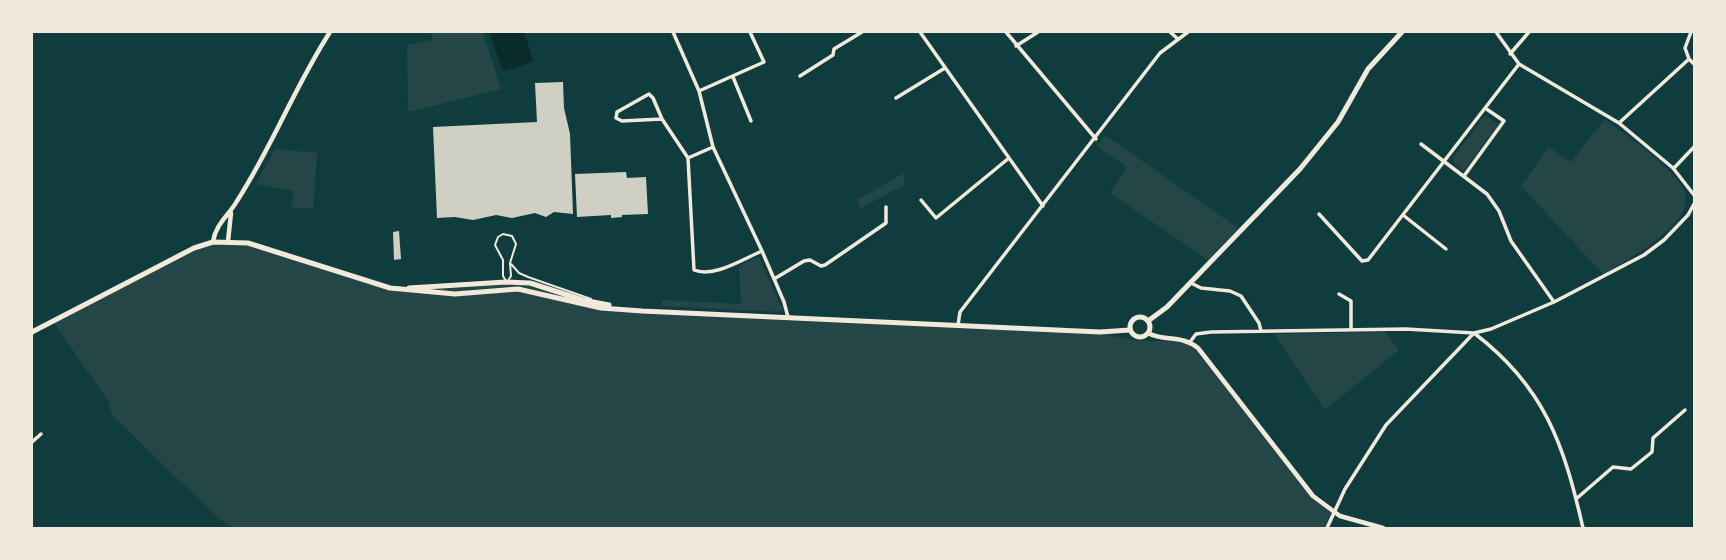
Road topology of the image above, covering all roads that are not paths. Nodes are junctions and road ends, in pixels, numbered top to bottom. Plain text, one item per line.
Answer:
1 (330, 32) edge
2 (673, 32) edge
3 (750, 32) edge
4 (862, 32) edge
5 (919, 32) edge
6 (1006, 32) edge
7 (1038, 32) edge
8 (1170, 32) edge
9 (1188, 32) edge
10 (1402, 32) edge
11 (1496, 32) edge
12 (1530, 32) edge
13 (1690, 32) edge
14 (1178, 39) junction
15 (1016, 46) junction
16 (1510, 54) junction
17 (1689, 59) junction
18 (1519, 64) junction
19 (1695, 64) edge
20 (946, 68) junction
21 (800, 76) dead end
22 (733, 77) junction
23 (699, 91) junction
24 (896, 98) dead end
25 (1485, 107) junction
26 (662, 119) junction
27 (751, 121) dead end
28 (1619, 123) junction
29 (1096, 138) junction
30 (1421, 144) dead end
31 (1695, 146) edge
32 (713, 147) junction
33 (1009, 158) junction
34 (688, 159) junction
35 (1444, 161) junction
36 (1674, 168) junction
37 (1464, 176) junction
38 (1695, 195) edge
39 (920, 200) dead end
40 (1695, 204) edge
41 (1043, 206) junction
42 (886, 207) dead end
43 (231, 212) junction
44 (1319, 215) dead end
45 (1404, 215) junction
46 (213, 242) junction
47 (228, 242) junction
48 (1446, 249) dead end
49 (762, 251) junction
50 (510, 263) junction
51 (774, 279) junction
52 (368, 282) junction
53 (507, 283) junction
54 (1191, 283) junction
55 (1339, 294) dead end
56 (1555, 302) junction
57 (609, 305) junction
58 (620, 308) junction
59 (788, 317) junction
60 (1148, 321) junction
61 (958, 325) junction
62 (1351, 329) junction
63 (1130, 330) junction
64 (1261, 331) junction
65 (32, 332) edge
66 (1148, 333) junction
67 (1474, 333) junction
68 (1190, 342) junction
69 (1685, 410) dead end
70 (41, 434) dead end
71 (32, 443) edge
72 (1576, 499) junction
73 (1333, 513) junction
74 (1327, 528) edge
75 (1383, 528) edge
76 (1583, 528) edge

1 - 43 street
2 - 23 street
3 - 22 street
4 - 21 street
5 - 20 street
6 - 15 street
7 - 15 street
8 - 14 street
9 - 14 street
10 - 54 main road
11 - 16 street
12 - 16 street
13 - 17 street
14 - 29 street
15 - 29 street
16 - 18 street
17 - 19 street
17 - 28 street
18 - 25 street
18 - 28 street
20 - 24 street
20 - 33 street
22 - 23 street
22 - 27 street
23 - 32 street
25 - 35 street
25 - 37 street
26 - 26 street
26 - 34 street
28 - 36 street
29 - 41 street
30 - 35 street
31 - 36 street
32 - 34 street
32 - 49 street
33 - 39 street
33 - 41 street
34 - 49 street
35 - 37 street
35 - 45 street
36 - 38 street
37 - 56 street
40 - 56 street
41 - 61 street
42 - 51 street
43 - 46 street
43 - 47 street
44 - 45 street
45 - 48 street
46 - 47 main road
46 - 65 main road
47 - 52 main road
49 - 51 street
50 - 53 lane
50 - 53 lane
50 - 57 lane
51 - 59 street
52 - 53 main road
52 - 53 main road
53 - 57 main road
53 - 58 main road
54 - 60 main road
54 - 64 street
55 - 62 street
56 - 67 street
57 - 58 main road
58 - 59 main road
59 - 61 main road
60 - 63 main road
60 - 66 main road
61 - 63 main road
62 - 64 street
62 - 67 street
63 - 66 main road
64 - 68 street
66 - 68 street
67 - 72 street
67 - 73 street
68 - 73 street
69 - 72 street
70 - 71 street
72 - 76 street
73 - 74 street
73 - 75 street

